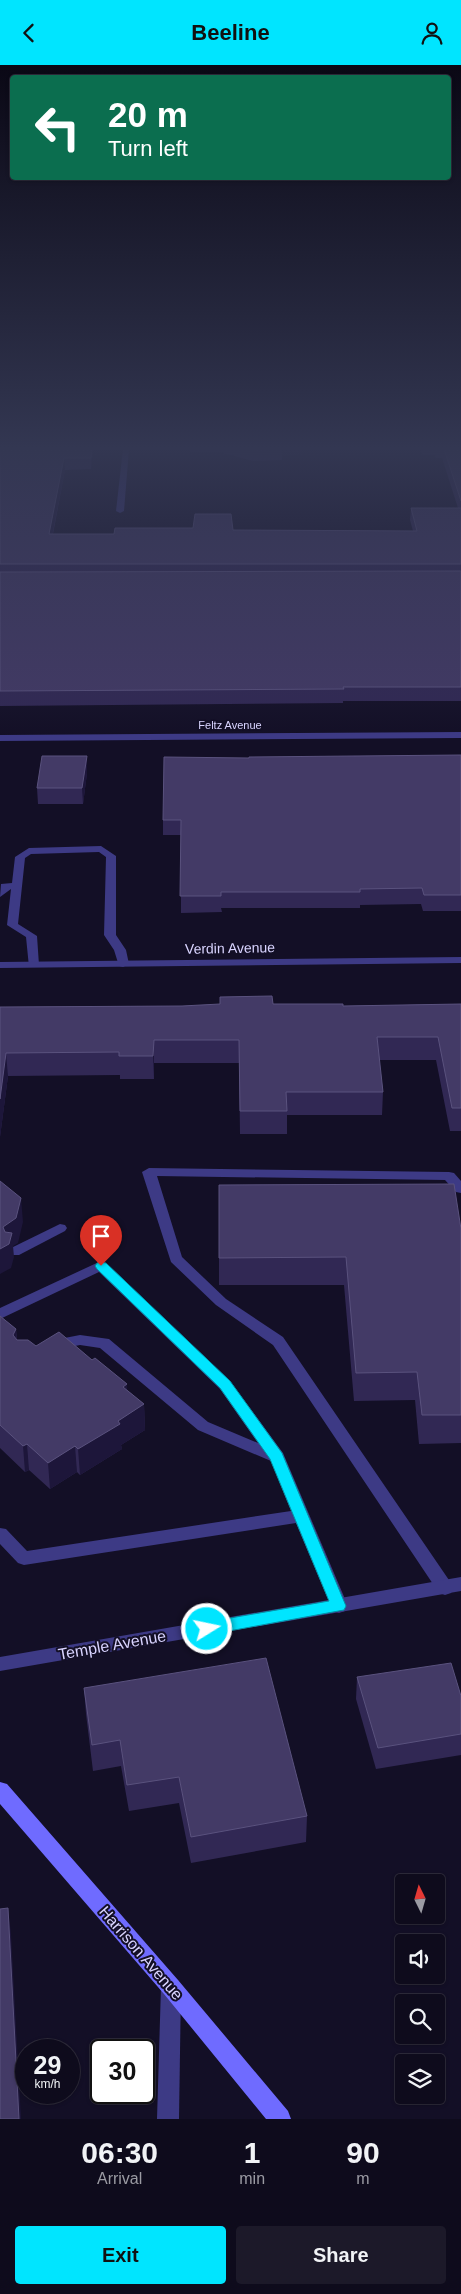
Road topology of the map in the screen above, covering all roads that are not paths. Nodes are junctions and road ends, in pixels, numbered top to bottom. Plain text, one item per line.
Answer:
1 (461, 735) edge
2 (0, 738) edge
3 (16, 886) junction
4 (0, 894) edge
5 (461, 960) edge
6 (123, 964) junction
7 (0, 965) edge
8 (33, 965) junction
9 (461, 1189) edge
10 (60, 1228) dead end
11 (14, 1252) edge
12 (0, 1314) edge
13 (39, 1352) edge
14 (277, 1457) junction
15 (302, 1516) junction
16 (0, 1534) edge
17 (453, 1586) edge
18 (339, 1606) junction
19 (0, 1664) edge
20 (0, 1790) edge
21 (171, 1987) junction
22 (168, 2119) edge
23 (280, 2119) edge

1 - 2 street, Feltz Avenue
3 - 4 street
3 - 6 street
3 - 8 street
5 - 6 street, Verdin Avenue
6 - 8 street, Verdin Avenue
7 - 8 street, Verdin Avenue
9 - 17 street
10 - 11 street
12 - 14 street
13 - 14 street
14 - 15 street
15 - 16 street
15 - 18 street
17 - 18 street, Temple Avenue
18 - 19 street, Temple Avenue
20 - 21 main road, Harrison Avenue
21 - 22 street
21 - 23 main road, Harrison Avenue

